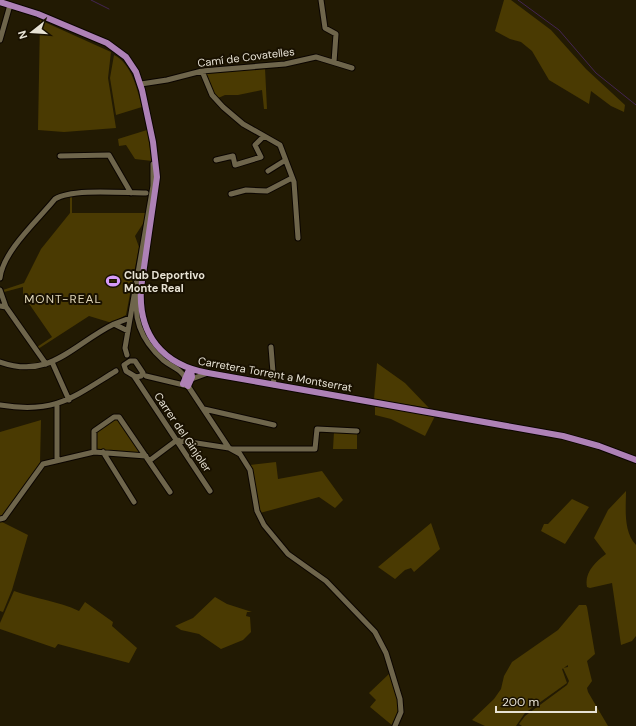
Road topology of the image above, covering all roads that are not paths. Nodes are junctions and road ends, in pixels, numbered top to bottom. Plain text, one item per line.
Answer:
1 (321, 0) edge
2 (0, 2) edge
3 (10, 5) junction
4 (0, 40) edge
5 (334, 62) junction
6 (352, 68) dead end
7 (202, 71) junction
8 (140, 84) junction
9 (264, 136) junction
10 (155, 154) junction
11 (60, 156) dead end
12 (216, 160) dead end
13 (284, 161) junction
14 (268, 171) dead end
15 (292, 178) junction
16 (131, 193) junction
17 (148, 194) junction
18 (230, 194) dead end
19 (298, 238) dead end
20 (1, 268) edge
21 (0, 278) edge
22 (141, 287) junction
23 (0, 290) edge
24 (0, 306) edge
25 (6, 306) junction
26 (130, 318) junction
27 (114, 324) junction
28 (128, 331) junction
29 (271, 347) dead end
30 (0, 362) edge
31 (128, 362) junction
32 (49, 363) junction
33 (191, 370) junction
34 (116, 371) junction
35 (126, 371) junction
36 (208, 374) junction
37 (140, 376) junction
38 (188, 378) junction
39 (185, 385) junction
40 (274, 385) junction
41 (69, 400) junction
42 (57, 404) junction
43 (0, 405) edge
44 (204, 409) junction
45 (274, 425) dead end
46 (357, 431) dead end
47 (177, 440) junction
48 (230, 449) junction
49 (94, 452) junction
50 (103, 452) junction
51 (146, 456) junction
52 (57, 460) junction
53 (636, 460) edge
54 (149, 461) junction
55 (210, 491) dead end
56 (170, 492) dead end
57 (134, 502) dead end
58 (0, 519) edge
59 (395, 726) edge

1 - 5 street
2 - 3 main road, Carretera Torrent a Montserrat
3 - 4 street
3 - 8 main road, Carretera Torrent a Montserrat
5 - 6 street, Camí de Covatelles
5 - 7 street, Camí de Covatelles
7 - 8 street, Camí de Covatelles
7 - 9 street
8 - 10 main road, Carretera Torrent a Montserrat
9 - 12 street
9 - 13 street
10 - 17 street
10 - 22 main road, Carretera Torrent a Montserrat
11 - 16 street
13 - 14 street
13 - 15 street
15 - 18 street
15 - 19 street
16 - 17 street
16 - 20 street
17 - 26 street
20 - 21 street
22 - 33 main road, Carretera Torrent a Montserrat
22 - 38 street
23 - 25 street
24 - 25 street
25 - 32 street
26 - 27 street
26 - 28 street
27 - 28 street
27 - 32 street
28 - 31 street, Carrer del Ginjoler
29 - 40 street
30 - 32 street
31 - 34 street
31 - 35 street
31 - 37 street, Carrer del Ginjoler
32 - 41 street
33 - 36 main road, Carretera Torrent a Montserrat
33 - 38 main road
34 - 35 street
34 - 41 street
35 - 37 street
36 - 38 street
36 - 40 main road, Carretera Torrent a Montserrat
37 - 39 street
37 - 47 street, Carrer del Ginjoler
38 - 39 main road
39 - 44 street
40 - 53 main road, Carretera Torrent a Montserrat
41 - 42 street
42 - 43 street
42 - 52 street
44 - 45 street
44 - 48 street
46 - 48 street
47 - 48 street
47 - 54 street
47 - 55 street, Carrer del Ginjoler
48 - 59 street
49 - 50 street
49 - 51 street
49 - 52 street
50 - 51 street
50 - 57 street
51 - 54 street
52 - 58 street
54 - 56 street

